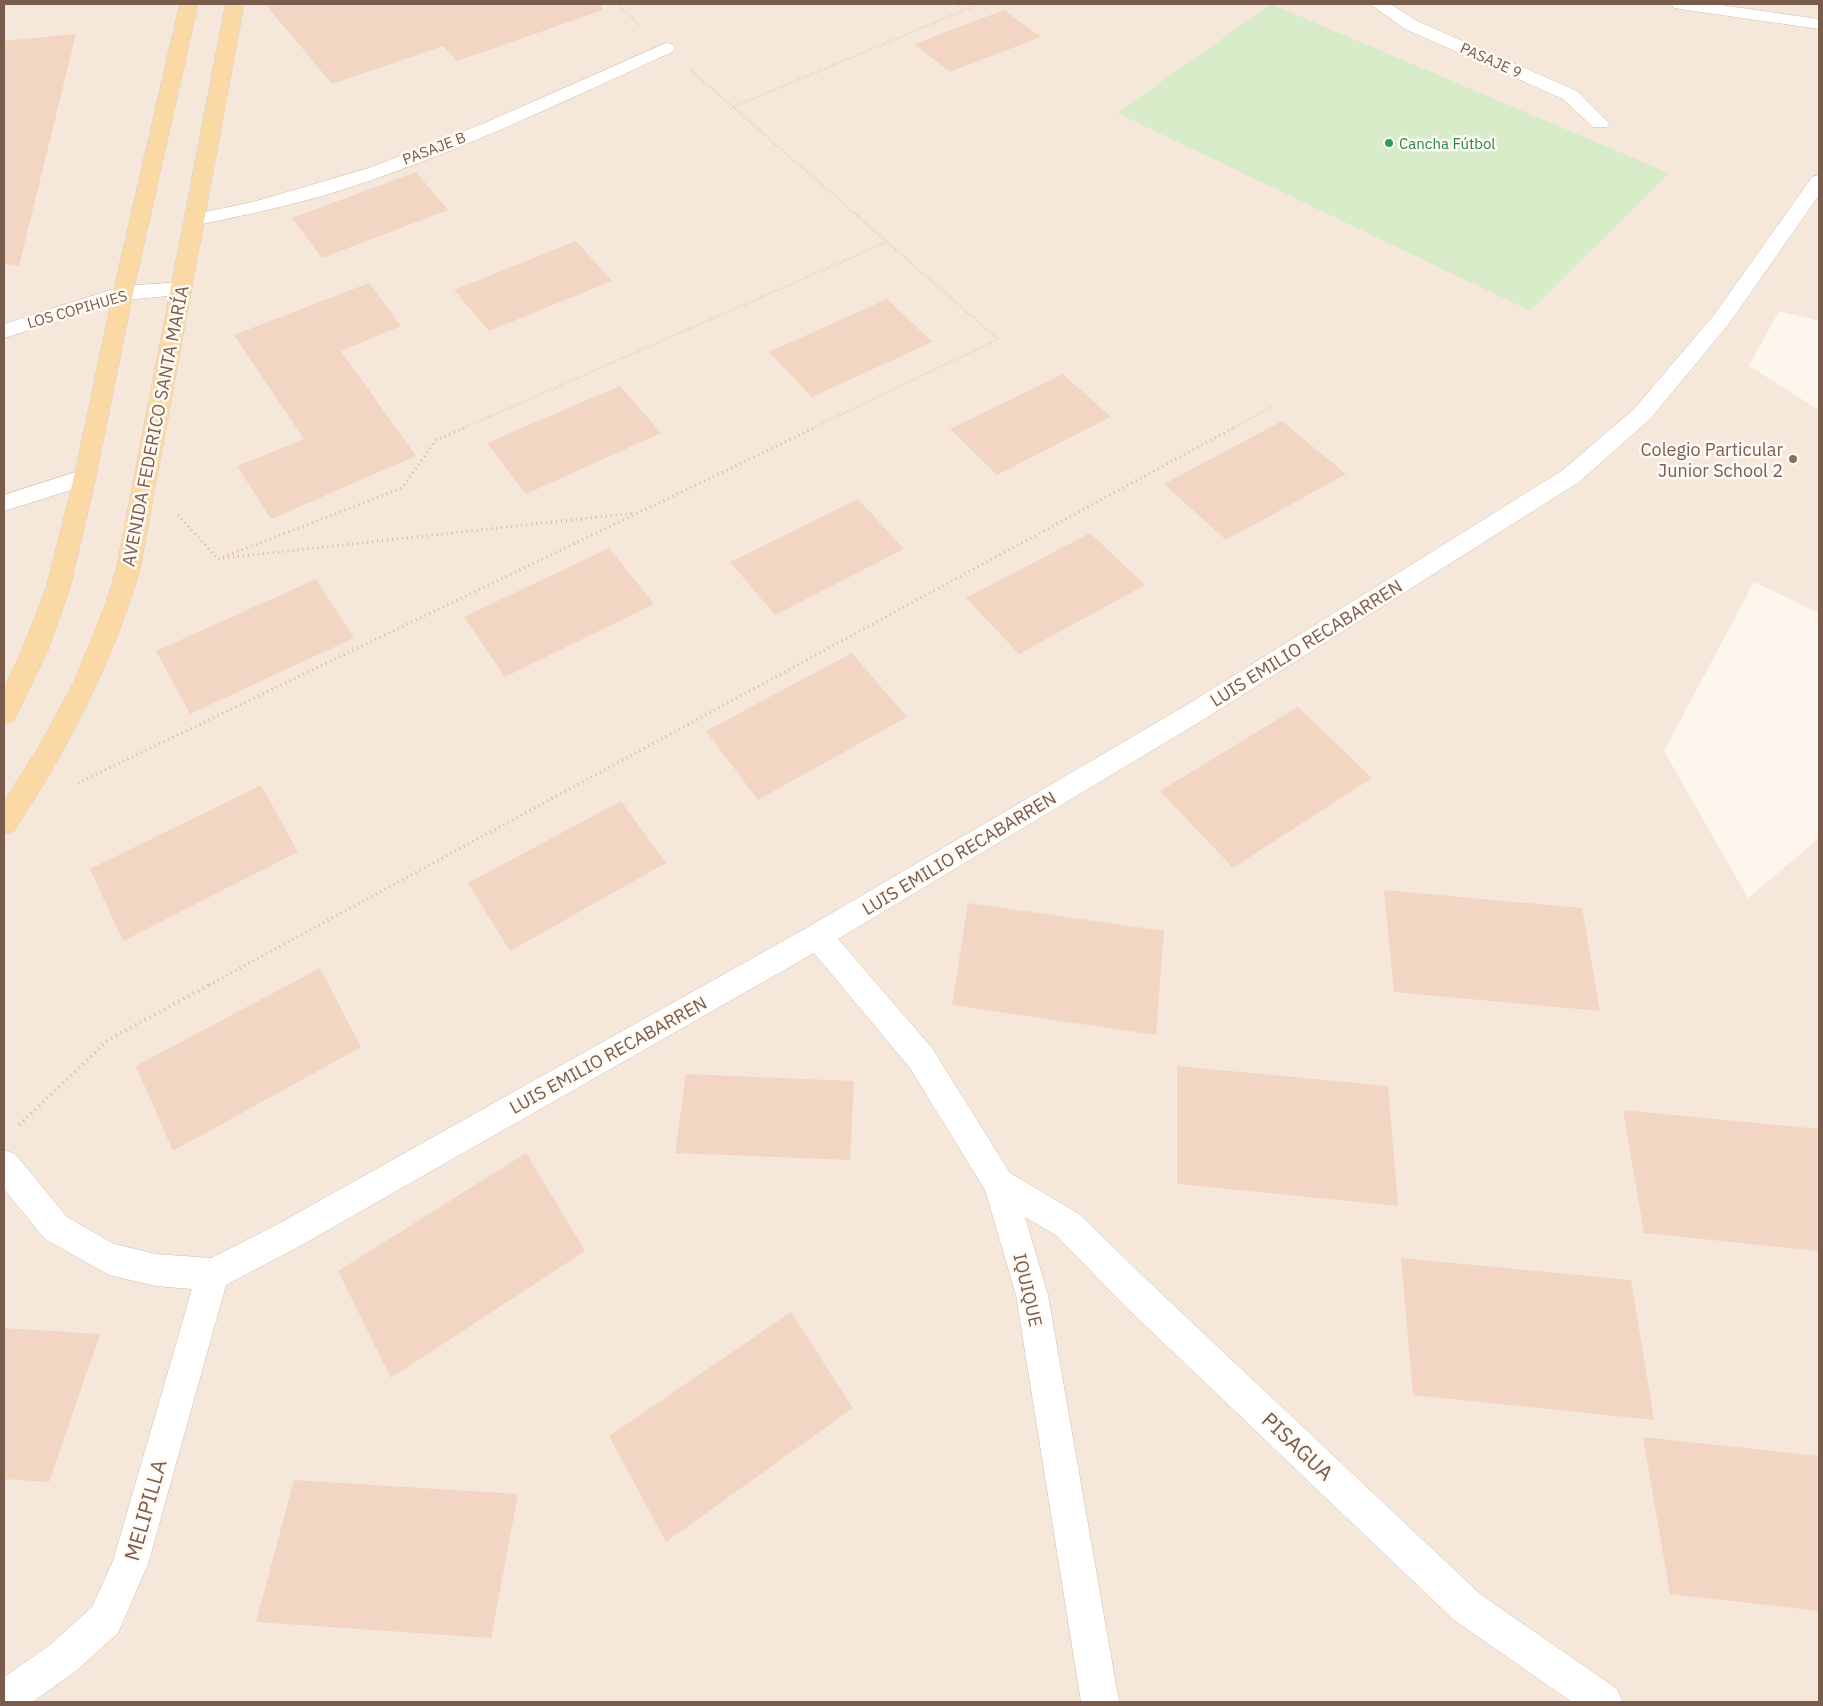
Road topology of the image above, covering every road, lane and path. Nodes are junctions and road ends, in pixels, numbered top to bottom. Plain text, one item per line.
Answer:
1 (189, 4) edge
2 (235, 4) edge
3 (617, 4) edge
4 (957, 4) edge
5 (979, 4) edge
6 (1378, 4) edge
7 (1680, 4) edge
8 (965, 10) junction
9 (1819, 24) edge
10 (666, 48) junction
11 (733, 107) junction
12 (1600, 123) dead end
13 (1819, 181) edge
14 (193, 220) junction
15 (887, 242) junction
16 (182, 289) junction
17 (123, 293) junction
18 (4, 331) edge
19 (1273, 406) dead end
20 (85, 477) junction
21 (144, 478) junction
22 (4, 504) edge
23 (638, 512) junction
24 (218, 559) junction
25 (4, 714) edge
26 (9, 815) edge
27 (818, 936) junction
28 (18, 1127) dead end
29 (4, 1165) edge
30 (999, 1184) junction
31 (213, 1274) junction
32 (4, 1699) edge
33 (1100, 1702) edge
34 (1604, 1702) edge

1 - 17 main road
2 - 14 main road, AVENIDA FEDERICO SANTA MARÍA
3 - 10 path
4 - 8 path
5 - 8 path
6 - 12 street, PASAJE 9
7 - 9 street
8 - 11 path
10 - 11 path
10 - 14 street, PASAJE B
11 - 15 path
13 - 27 street, LUIS EMILIO RECABARREN
14 - 16 main road, AVENIDA FEDERICO SANTA MARÍA
15 - 23 path
15 - 24 path
16 - 17 street, LOS COPIHUES
16 - 21 main road, AVENIDA FEDERICO SANTA MARÍA
17 - 18 street, LOS COPIHUES
17 - 20 main road
19 - 28 path
20 - 22 street
20 - 25 main road
21 - 24 path
21 - 26 main road, AVENIDA FEDERICO SANTA MARÍA
23 - 24 path
23 - 26 path
27 - 30 street, IQUIQUE
27 - 31 street, LUIS EMILIO RECABARREN
29 - 31 street
30 - 33 street, IQUIQUE
30 - 34 street, PISAGUA
31 - 32 street, MELIPILLA

